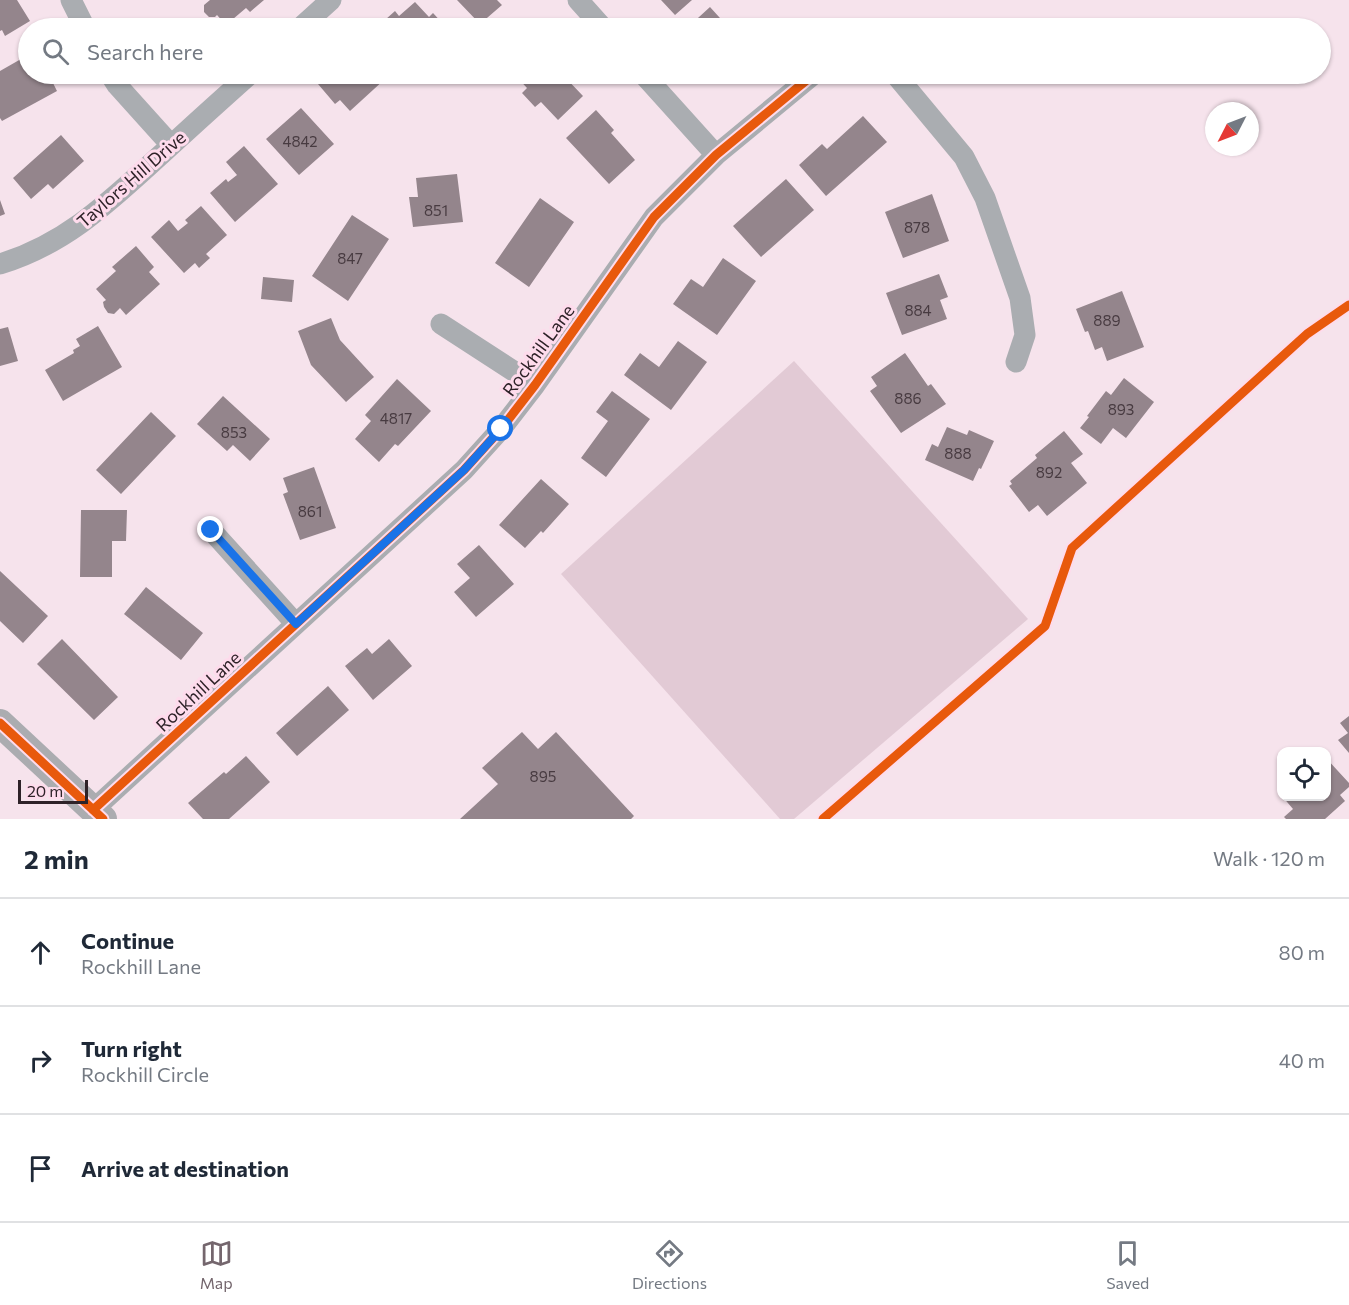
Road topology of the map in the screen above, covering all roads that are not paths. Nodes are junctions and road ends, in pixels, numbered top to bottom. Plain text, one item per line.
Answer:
1 (71, 0) edge
2 (331, 0) edge
3 (578, 0) edge
4 (80, 18) edge
5 (311, 18) edge
6 (594, 18) edge
7 (118, 84) edge
8 (239, 84) edge
9 (652, 84) edge
10 (802, 84) edge
11 (903, 84) edge
12 (171, 145) junction
13 (716, 155) junction
14 (0, 264) edge
15 (441, 324) dead end
16 (1016, 362) dead end
17 (535, 385) junction
18 (211, 530) dead end
19 (296, 624) junction
20 (0, 723) edge
21 (98, 814) edge

1 - 4 street
2 - 5 street
3 - 6 street
7 - 12 street
8 - 12 street, Taylors Hill Drive
9 - 13 street
10 - 13 street, Rockhill Lane
11 - 16 street
12 - 14 street, Taylors Hill Drive
13 - 17 street, Rockhill Lane
15 - 17 street
17 - 19 street, Rockhill Lane
18 - 19 street
19 - 21 street, Rockhill Lane
20 - 21 street

